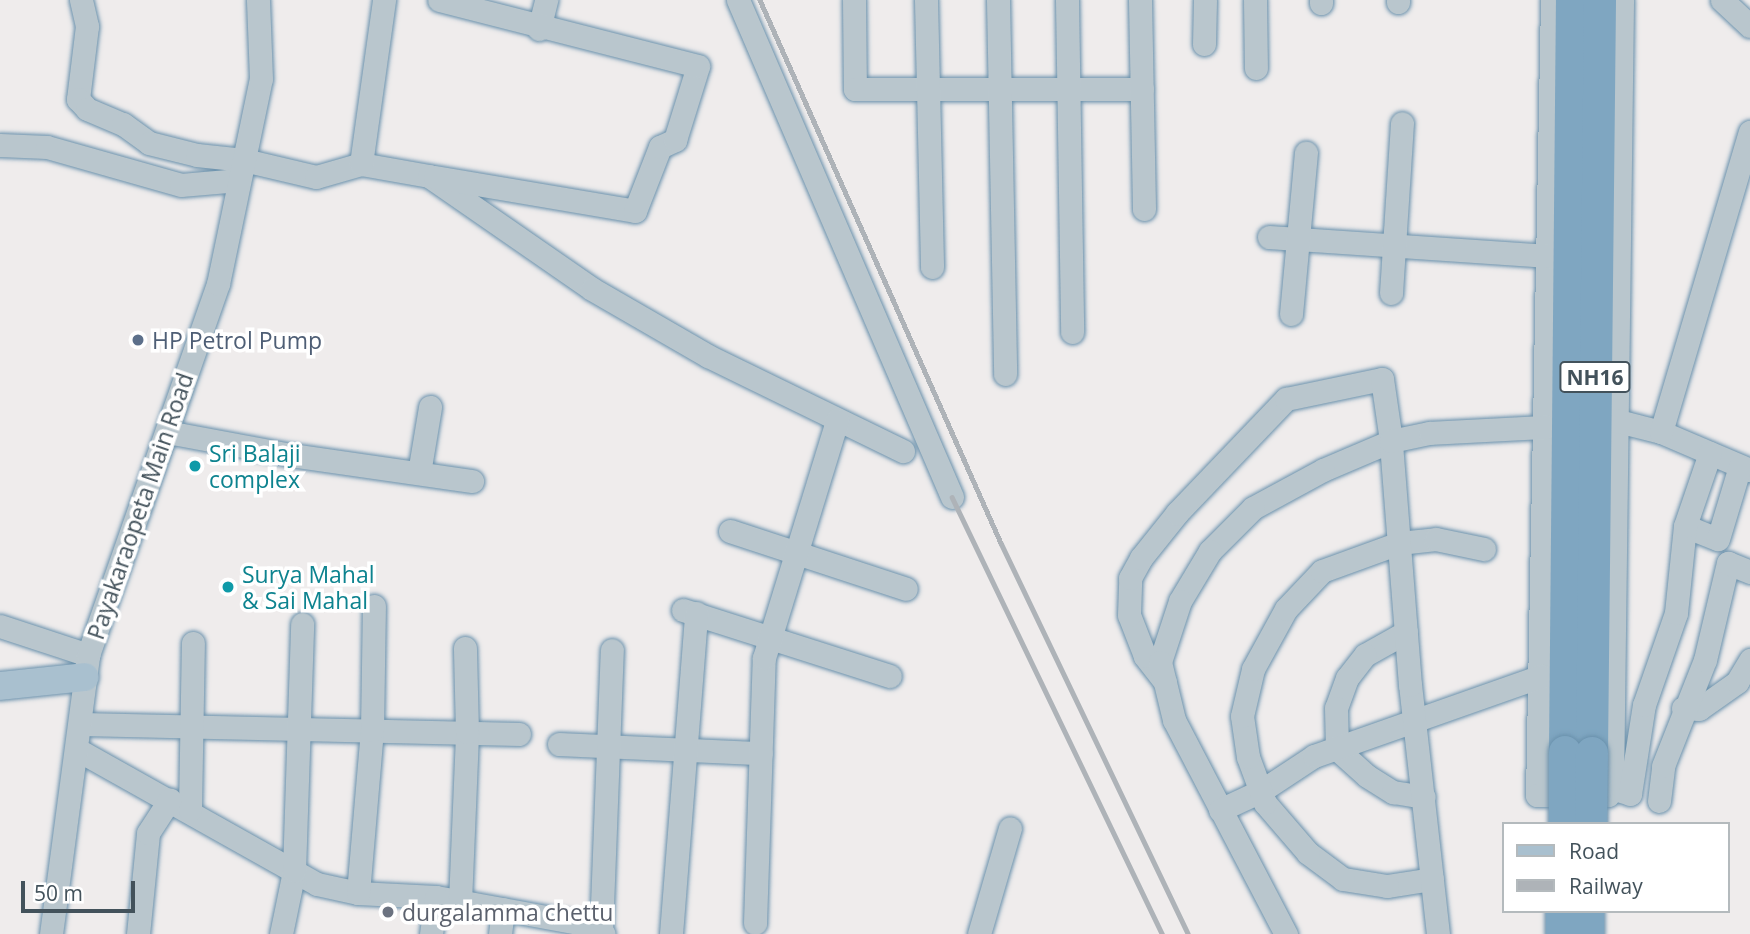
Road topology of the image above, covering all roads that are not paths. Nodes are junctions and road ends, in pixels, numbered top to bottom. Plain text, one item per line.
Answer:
1 (81, 0) edge
2 (258, 0) edge
3 (384, 0) edge
4 (439, 0) edge
5 (546, 0) edge
6 (738, 0) edge
7 (854, 0) edge
8 (926, 0) edge
9 (998, 0) edge
10 (1067, 0) edge
11 (1140, 0) edge
12 (1205, 0) edge
13 (1255, 0) edge
14 (1552, 0) edge
15 (1572, 0) edge
16 (1600, 0) edge
17 (1622, 0) edge
18 (1722, 0) edge
19 (1750, 26) edge
20 (539, 29) junction
21 (1204, 44) dead end
22 (1256, 68) dead end
23 (928, 89) junction
24 (999, 89) junction
25 (1068, 89) junction
26 (1142, 89) junction
27 (1402, 124) dead end
28 (1750, 132) edge
29 (0, 145) edge
30 (1306, 153) dead end
31 (361, 164) junction
32 (242, 170) junction
33 (429, 176) junction
34 (1144, 209) dead end
35 (1269, 237) dead end
36 (1298, 239) junction
37 (1394, 247) junction
38 (1548, 256) junction
39 (932, 267) dead end
40 (1391, 293) dead end
41 (1291, 314) dead end
42 (1072, 332) dead end
43 (1005, 374) dead end
44 (430, 407) dead end
45 (1614, 420) junction
46 (836, 421) junction
47 (1546, 427) junction
48 (167, 432) junction
49 (1661, 432) junction
50 (1391, 441) junction
51 (904, 451) dead end
52 (1710, 453) junction
53 (1745, 468) edge
54 (419, 473) junction
55 (472, 481) dead end
56 (952, 496) dead end
57 (1685, 526) junction
58 (730, 531) dead end
59 (1718, 539) junction
60 (1399, 543) junction
61 (1484, 549) dead end
62 (798, 552) junction
63 (1728, 563) junction
64 (1750, 572) edge
65 (906, 589) dead end
66 (374, 606) dead end
67 (302, 624) dead end
68 (0, 626) edge
69 (1406, 632) junction
70 (772, 636) junction
71 (193, 643) dead end
72 (465, 648) dead end
73 (612, 650) dead end
74 (1750, 660) edge
75 (87, 666) junction
76 (890, 676) dead end
77 (1541, 676) junction
78 (1165, 682) junction
79 (0, 686) edge
80 (1684, 708) junction
81 (1414, 719) junction
82 (82, 724) junction
83 (192, 725) junction
84 (298, 728) junction
85 (372, 730) junction
86 (467, 732) junction
87 (519, 734) dead end
88 (559, 744) dead end
89 (607, 746) junction
90 (1338, 748) junction
91 (78, 750) junction
92 (684, 750) junction
93 (1578, 752) junction
94 (761, 753) junction
95 (1612, 788) junction
96 (1261, 791) junction
97 (1424, 797) junction
98 (1659, 801) dead end
99 (180, 805) junction
100 (1220, 810) junction
101 (1565, 822) edge
102 (1591, 822) edge
103 (1010, 828) dead end
104 (294, 871) junction
105 (1432, 879) junction
106 (358, 893) junction
107 (436, 897) junction
108 (460, 902) junction
109 (503, 909) junction
110 (1562, 913) edge
111 (1588, 913) edge
112 (755, 923) dead end
113 (603, 933) edge
114 (51, 934) edge
115 (138, 934) edge
116 (281, 934) edge
117 (430, 934) edge
118 (500, 934) edge
119 (670, 934) edge
120 (979, 934) edge
121 (1286, 934) edge
122 (1438, 934) edge
123 (1562, 934) edge
124 (1588, 934) edge

1 - 32 street
2 - 32 street, Payakaraopeta Main Road
3 - 31 street
4 - 20 street
5 - 20 street
6 - 56 street
7 - 23 street
8 - 23 street
9 - 24 street
10 - 25 street
11 - 26 street
12 - 21 street
13 - 22 street
14 - 38 street
15 - 93 highway, NH16
16 - 93 highway, NH16
17 - 45 street
18 - 19 street
20 - 33 street
23 - 24 street
23 - 39 street
24 - 25 street
24 - 43 street
25 - 26 street
25 - 42 street
26 - 34 street
27 - 37 street
28 - 49 street
29 - 32 street
30 - 36 street
31 - 32 street
31 - 33 street
32 - 48 street, Payakaraopeta Main Road
33 - 46 street
35 - 36 street
36 - 37 street
36 - 41 street
37 - 38 street
37 - 40 street
38 - 47 street
44 - 54 street
45 - 49 street
45 - 95 street
46 - 51 street
46 - 62 street
47 - 50 street
47 - 77 street
48 - 54 street
48 - 75 street, Payakaraopeta Main Road
49 - 52 street
50 - 60 street
50 - 78 street
50 - 78 street
52 - 53 street
52 - 57 street
53 - 59 street
54 - 55 street
57 - 59 street
57 - 95 street
58 - 62 street
59 - 63 street
60 - 61 street
60 - 69 street
60 - 96 street
62 - 65 street
62 - 70 street
63 - 64 street
63 - 80 street
66 - 85 street
67 - 84 street
68 - 75 street
69 - 81 street
69 - 90 street
70 - 76 street
70 - 92 street
70 - 94 street
71 - 83 street
72 - 86 street
73 - 89 street
74 - 80 street
75 - 79 main road
75 - 82 street, Payakaraopeta Main Road
77 - 81 street
77 - 95 street
78 - 100 street
80 - 98 street
81 - 90 street
81 - 97 street
82 - 83 street
82 - 91 street, Payakaraopeta Main Road
83 - 84 street
83 - 99 street
84 - 85 street
84 - 104 street
85 - 86 street
85 - 106 street
86 - 87 street
86 - 108 street
88 - 89 street
89 - 92 street
89 - 113 street
90 - 96 street
90 - 97 street
91 - 99 street
91 - 114 street, Payakaraopeta Main Road
92 - 94 street
92 - 119 street
93 - 101 highway, NH16, bridge
93 - 102 highway, NH16, bridge
94 - 112 street
96 - 100 street
96 - 105 street
97 - 105 street
99 - 104 street
99 - 115 street
100 - 121 street
103 - 120 street
104 - 106 street
104 - 116 street
105 - 122 street
106 - 107 street
107 - 108 street
107 - 117 street
108 - 109 street
109 - 113 street
109 - 118 street
110 - 123 highway
111 - 124 highway

